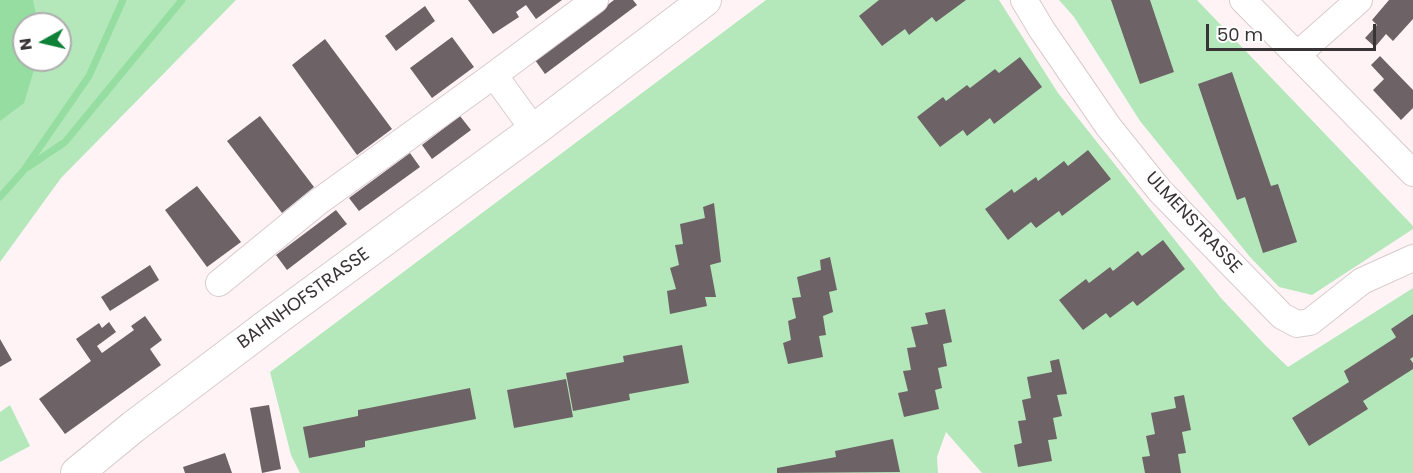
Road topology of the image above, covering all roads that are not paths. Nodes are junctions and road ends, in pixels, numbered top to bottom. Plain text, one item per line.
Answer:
1 (595, 0) edge
2 (705, 0) edge
3 (1024, 0) edge
4 (1243, 0) edge
5 (1359, 0) edge
6 (1297, 55) junction
7 (494, 75) junction
8 (534, 130) junction
9 (1413, 173) edge
10 (1413, 258) edge
11 (219, 283) dead end
12 (77, 473) edge

1 - 7 street
2 - 8 street, BAHNHOFSTRASSE
3 - 10 street, ULMENSTRASSE
4 - 6 street
5 - 6 street
6 - 9 street
7 - 8 street
7 - 11 street
8 - 12 street, BAHNHOFSTRASSE

